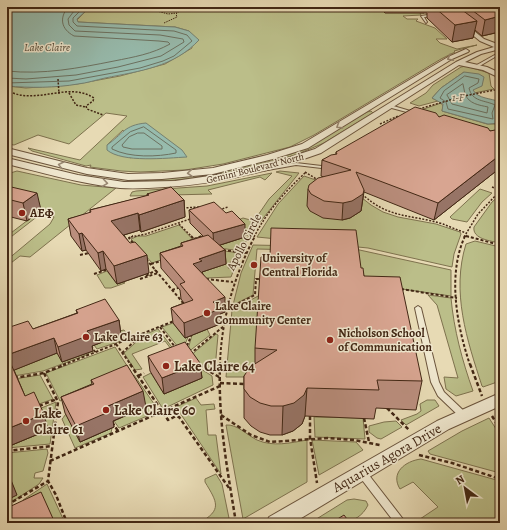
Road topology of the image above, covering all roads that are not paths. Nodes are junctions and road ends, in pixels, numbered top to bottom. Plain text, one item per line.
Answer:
1 (442, 7) edge
2 (438, 15) edge
3 (443, 15) edge
4 (451, 15) junction
5 (426, 22) dead end
6 (500, 41) edge
7 (490, 44) junction
8 (500, 47) edge
9 (500, 53) edge
10 (458, 63) junction
11 (476, 66) junction
12 (500, 76) edge
13 (376, 103) junction
14 (389, 106) junction
15 (416, 115) edge
16 (9, 158) edge
17 (333, 169) edge
18 (246, 172) junction
19 (418, 308) dead end
20 (500, 398) edge
21 (463, 415) junction
22 (362, 473) junction
23 (276, 523) edge
24 (401, 523) edge

1 - 4 street
2 - 5 lane
3 - 4 lane
4 - 7 street
6 - 7 street, Gemini Boulevard North
7 - 8 street
7 -> 13 street, Gemini Boulevard North
8 - 10 street, Gemini Boulevard North
9 - 11 lane
10 - 11 street
10 - 14 street, Gemini Boulevard North
11 - 12 street
13 - 14 street
13 -> 16 street, Gemini Boulevard North
14 - 15 lane
14 - 18 street, Gemini Boulevard North
16 -> 18 street, Gemini Boulevard North
17 - 18 lane
19 - 21 lane
20 - 21 street, Aquarius Agora Drive
21 - 22 street, Aquarius Agora Drive
22 - 23 street, Aquarius Agora Drive
22 - 24 lane

